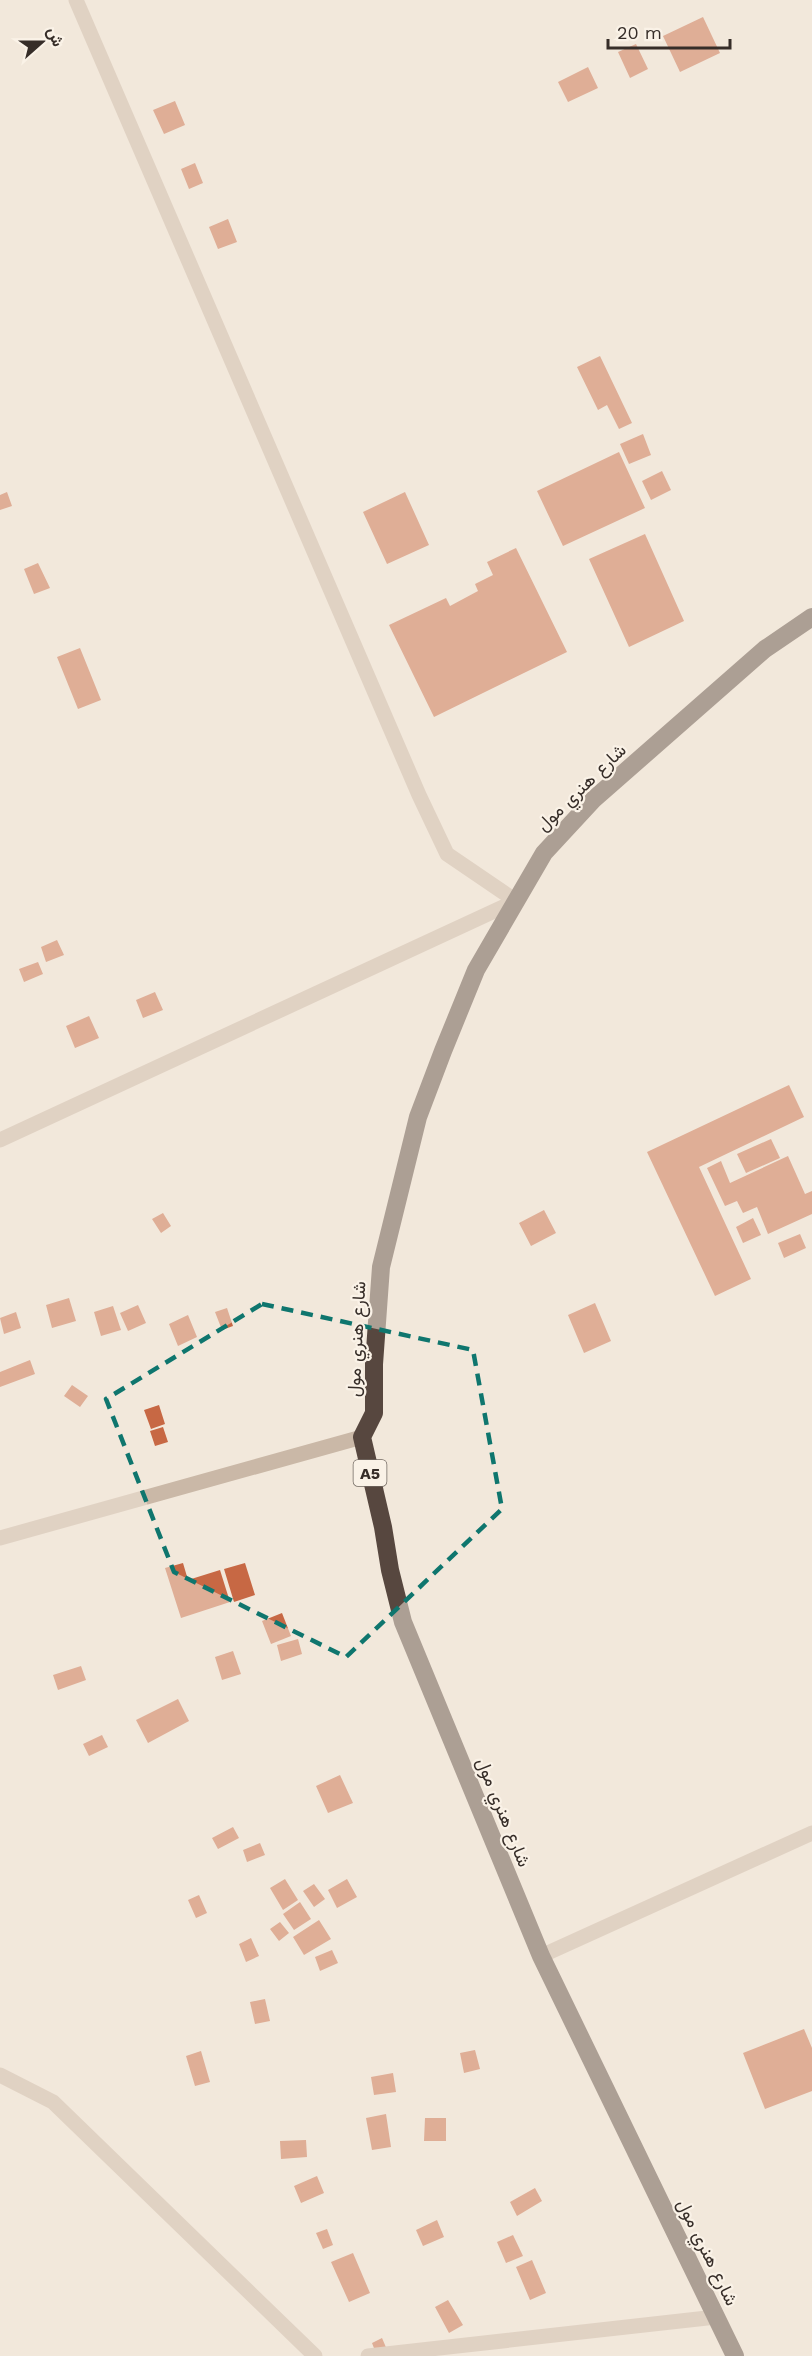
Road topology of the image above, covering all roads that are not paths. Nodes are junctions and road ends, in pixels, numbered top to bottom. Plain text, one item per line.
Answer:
1 (75, 0) edge
2 (812, 617) edge
3 (516, 901) junction
4 (0, 1140) edge
5 (362, 1437) junction
6 (0, 1537) edge
7 (812, 1833) edge
8 (541, 1956) junction
9 (0, 2075) edge
10 (716, 2317) junction
11 (315, 2356) edge
12 (368, 2356) edge
13 (735, 2356) edge

1 - 3 street
2 - 3 highway, شارع هنري مول / A5
3 - 4 street
3 - 5 highway, شارع هنري مول / A5
5 - 6 street
5 - 8 highway, شارع هنري مول / A5
7 - 8 street
8 - 10 highway, شارع هنري مول / A5
9 - 11 street
10 - 12 street
10 - 13 highway, شارع هنري مول / A5

